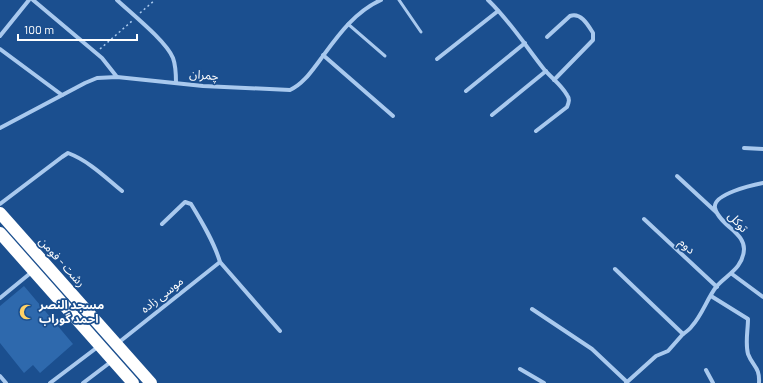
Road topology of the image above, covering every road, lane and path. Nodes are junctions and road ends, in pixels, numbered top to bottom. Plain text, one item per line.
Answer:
1 (29, 0) edge
2 (33, 0) edge
3 (117, 0) edge
4 (155, 0) edge
5 (381, 0) edge
6 (399, 0) edge
7 (488, 0) edge
8 (498, 11) junction
9 (136, 18) junction
10 (348, 24) junction
11 (421, 32) dead end
12 (0, 36) edge
13 (547, 37) dead end
14 (525, 43) junction
15 (0, 50) edge
16 (96, 53) junction
17 (323, 55) junction
18 (384, 56) dead end
19 (437, 59) dead end
20 (546, 71) junction
21 (117, 77) junction
22 (554, 80) junction
23 (176, 83) junction
24 (466, 91) dead end
25 (62, 96) junction
26 (492, 115) dead end
27 (393, 116) dead end
28 (0, 128) edge
29 (536, 131) dead end
30 (744, 148) dead end
31 (763, 149) edge
32 (677, 176) dead end
33 (763, 183) edge
34 (122, 191) dead end
35 (0, 204) edge
36 (716, 212) junction
37 (0, 213) edge
38 (644, 219) dead end
39 (162, 224) dead end
40 (0, 234) edge
41 (220, 262) junction
42 (615, 269) dead end
43 (33, 271) junction
44 (732, 274) junction
45 (717, 287) junction
46 (711, 296) junction
47 (763, 297) edge
48 (0, 298) edge
49 (532, 309) dead end
50 (280, 331) dead end
51 (683, 334) junction
52 (116, 344) junction
53 (99, 345) junction
54 (112, 360) junction
55 (520, 369) dead end
56 (706, 370) dead end
57 (0, 376) edge
58 (626, 382) edge
59 (6, 383) edge
60 (50, 383) edge
61 (83, 383) edge
62 (133, 383) edge
63 (151, 383) edge
64 (544, 383) edge
65 (713, 383) edge
66 (759, 383) edge

1 - 12 street
2 - 16 street
3 - 9 street
4 - 9 path
5 - 10 street, چمران
6 - 11 lane
7 - 8 street
8 - 14 street
8 - 19 street
9 - 16 path
9 - 23 street
10 - 17 street, چمران
10 - 18 lane
13 - 22 street
14 - 20 street
14 - 24 street
15 - 25 street
16 - 21 street
17 - 23 street, چمران
17 - 27 street
20 - 22 street
20 - 26 street
21 - 23 street, چمران
21 - 25 street, چمران
22 - 29 street
25 - 28 street, چمران
30 - 31 street
32 - 36 street
33 - 36 street, توکل
34 - 35 street
36 - 44 street, توکل
37 - 52 highway, رشت - فومن
38 - 45 street, دوم
39 - 41 street
40 - 43 highway
41 - 50 street
41 - 52 street, موسی زاده
42 - 51 street
43 - 48 street
43 - 53 highway
44 - 45 street, توکل
44 - 47 street
45 - 46 street, توکل
46 - 51 street, توکل
46 - 66 street
49 - 58 street
51 - 58 street, توکل
52 - 63 highway, رشت - فومن
53 - 54 highway
53 - 60 street
54 - 61 street
54 - 62 highway
55 - 64 street
56 - 65 street
57 - 59 street

